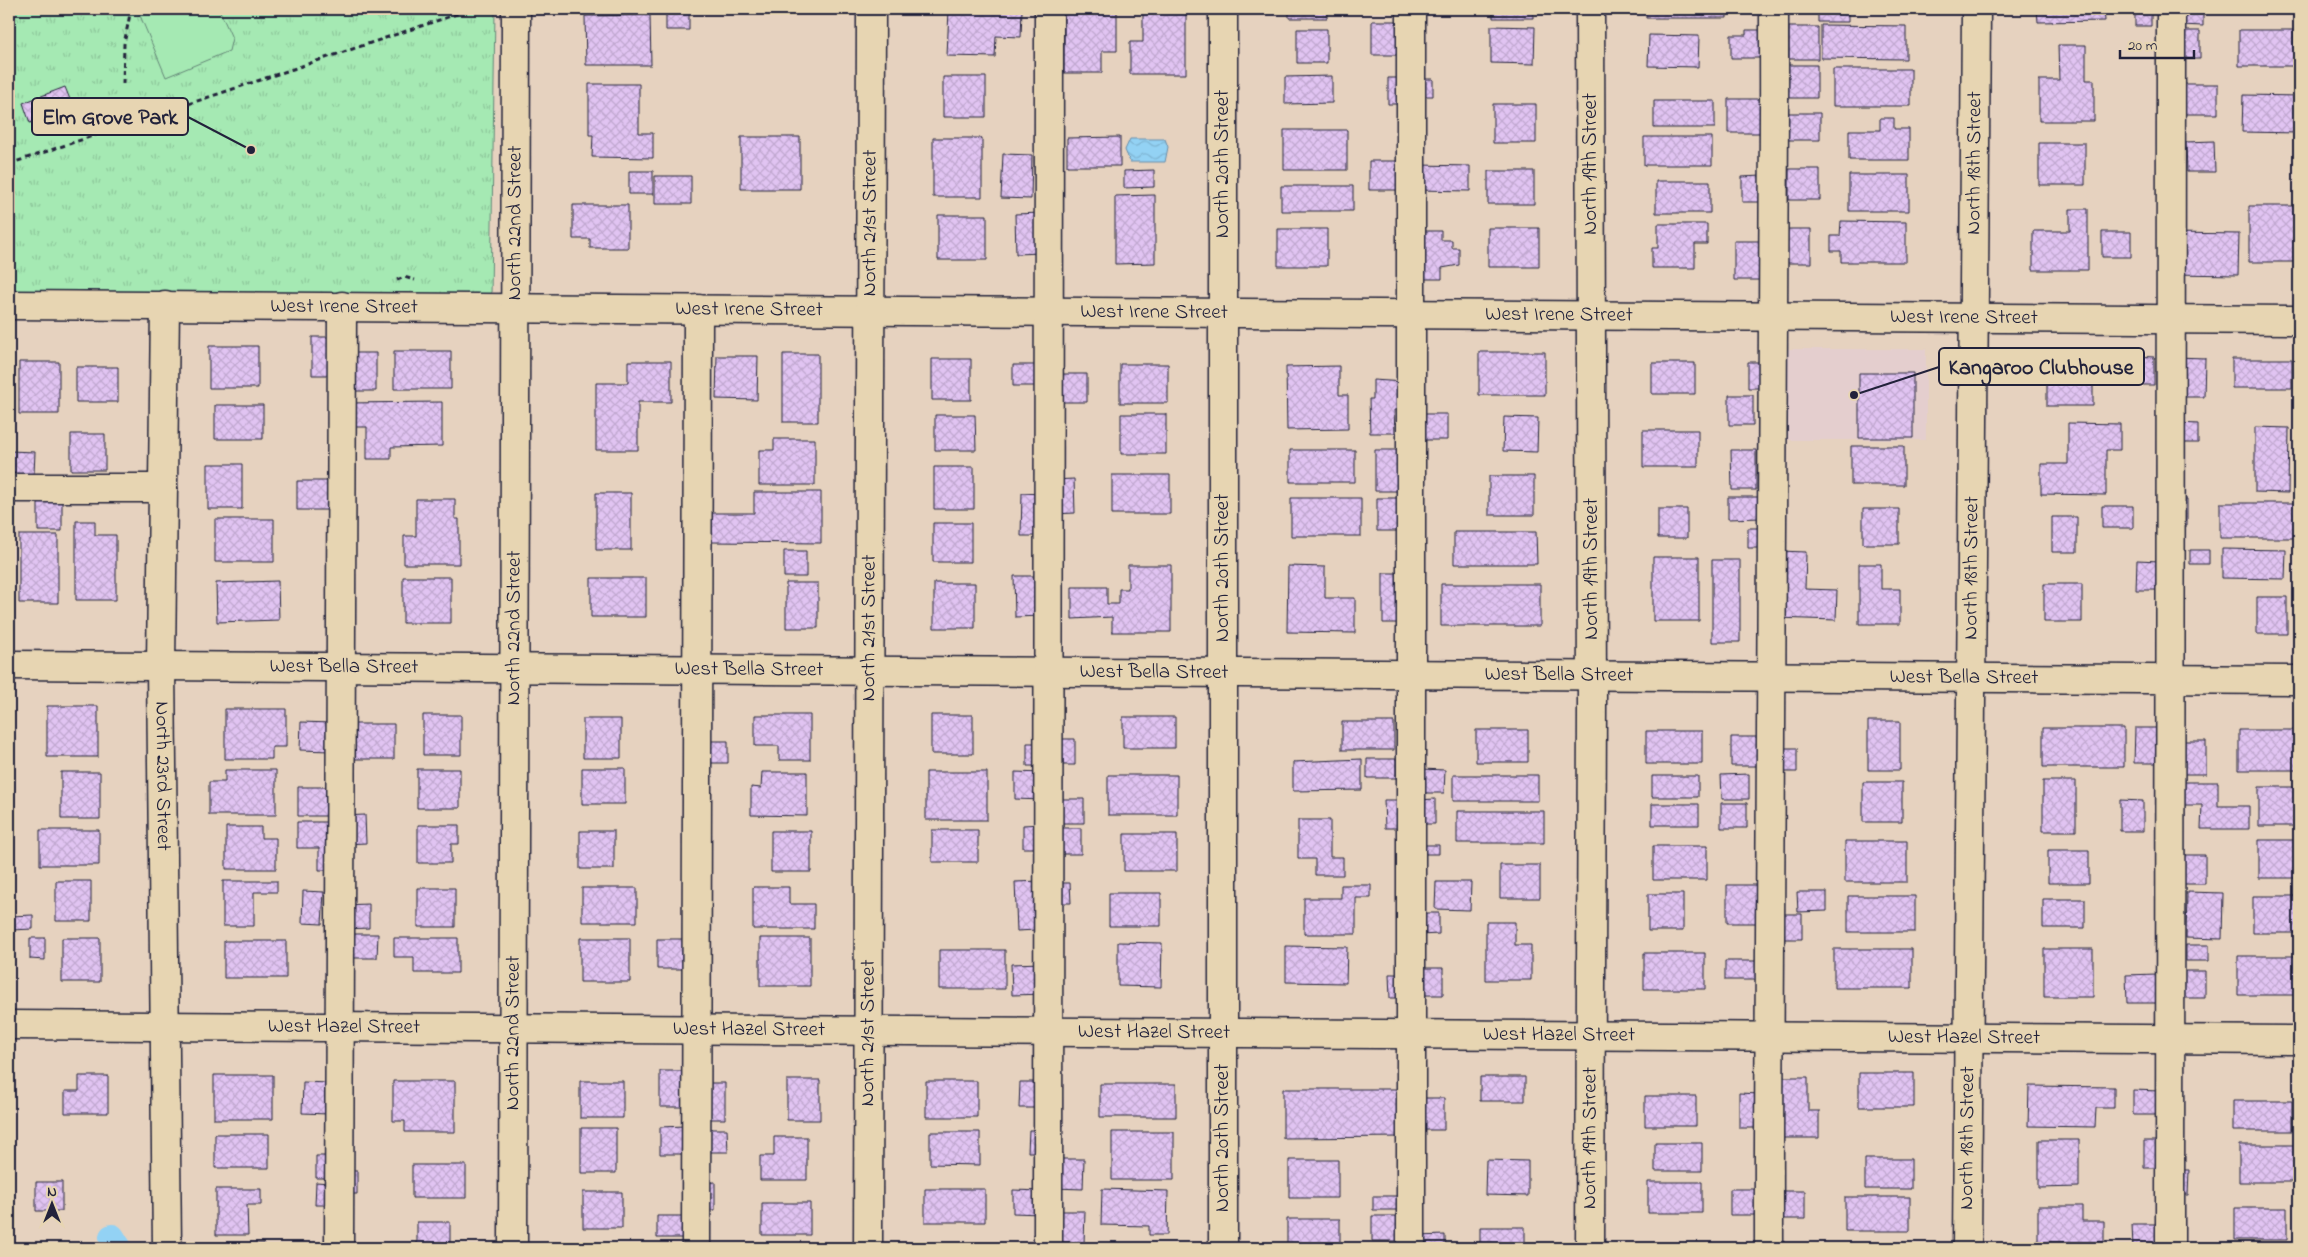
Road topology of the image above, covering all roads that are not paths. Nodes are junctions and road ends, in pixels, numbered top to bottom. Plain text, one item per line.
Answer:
1 (516, 9) edge
2 (871, 9) edge
3 (1049, 9) edge
4 (1223, 9) edge
5 (1411, 9) edge
6 (1590, 9) edge
7 (1774, 9) edge
8 (1976, 9) edge
9 (2171, 9) edge
10 (9, 304) edge
11 (165, 305) junction
12 (342, 306) junction
13 (516, 308) junction
14 (698, 309) junction
15 (870, 310) junction
16 (1049, 312) junction
17 (1223, 313) junction
18 (1411, 314) junction
19 (1591, 316) junction
20 (1774, 317) junction
21 (1975, 318) junction
22 (2170, 320) junction
23 (2299, 320) edge
24 (9, 488) edge
25 (163, 488) junction
26 (9, 665) edge
27 (161, 666) junction
28 (341, 667) junction
29 (515, 668) junction
30 (696, 669) junction
31 (869, 671) junction
32 (1048, 672) junction
33 (1223, 673) junction
34 (1411, 674) junction
35 (1592, 676) junction
36 (1770, 677) junction
37 (1972, 678) junction
38 (2169, 680) junction
39 (2299, 680) edge
40 (9, 1026) edge
41 (165, 1026) junction
42 (340, 1028) junction
43 (514, 1029) junction
44 (696, 1030) junction
45 (868, 1031) junction
46 (1048, 1032) junction
47 (1223, 1034) junction
48 (1410, 1035) junction
49 (1592, 1036) junction
50 (1768, 1037) junction
51 (1968, 1038) junction
52 (2170, 1040) junction
53 (2299, 1040) edge
54 (167, 1248) edge
55 (339, 1248) edge
56 (513, 1248) edge
57 (696, 1248) edge
58 (868, 1248) edge
59 (1048, 1248) edge
60 (1223, 1248) edge
61 (1410, 1248) edge
62 (1590, 1248) edge
63 (1769, 1248) edge
64 (1967, 1248) edge
65 (2170, 1248) edge

1 - 13 street, North 22nd Street
2 - 15 street, North 21st Street
3 - 16 street
4 - 17 street, North 20th Street
5 - 18 street
6 - 19 street, North 19th Street
7 - 20 street
8 - 21 street, North 18th Street
9 - 22 street
10 - 11 street, West Irene Street
11 - 12 street, West Irene Street
11 - 25 street, North 23rd Street
12 - 13 street, West Irene Street
12 - 28 street
13 - 14 street, West Irene Street
13 - 29 street, North 22nd Street
14 - 15 street, West Irene Street
14 - 30 street
15 - 16 street, West Irene Street
15 - 31 street, North 21st Street
16 - 17 street, West Irene Street
16 - 32 street
17 - 18 street, West Irene Street
17 - 33 street, North 20th Street
18 - 19 street, West Irene Street
18 - 34 street
19 - 20 street, West Irene Street
19 - 35 street, North 19th Street
20 - 21 street, West Irene Street
20 - 36 street
21 - 22 street, West Irene Street
21 - 37 street, North 18th Street
22 - 23 street, West Irene Street
22 - 38 street
24 - 25 street
25 - 27 street, North 23rd Street
26 - 27 street, West Bella Street
27 - 28 street, West Bella Street
27 - 41 street, North 23rd Street
28 - 29 street, West Bella Street
28 - 42 street
29 - 30 street, West Bella Street
29 - 43 street, North 22nd Street
30 - 31 street, West Bella Street
30 - 44 street
31 - 32 street, West Bella Street
31 - 45 street, North 21st Street
32 - 33 street, West Bella Street
32 - 46 street
33 - 34 street, West Bella Street
33 - 47 street, North 20th Street
34 - 35 street, West Bella Street
34 - 48 street
35 - 36 street, West Bella Street
35 - 49 street, North 19th Street
36 - 37 street, West Bella Street
36 - 50 street
37 - 38 street, West Bella Street
37 - 51 street, North 18th Street
38 - 39 street, West Bella Street
38 - 52 street
40 - 41 street, West Hazel Street
41 - 42 street, West Hazel Street
41 - 54 street, North 23rd Street
42 - 43 street, West Hazel Street
42 - 55 street
43 - 44 street, West Hazel Street
43 - 56 street, North 22nd Street
44 - 45 street, West Hazel Street
44 - 57 street
45 - 46 street, West Hazel Street
45 - 58 street, North 21st Street
46 - 47 street, West Hazel Street
46 - 59 street
47 - 48 street, West Hazel Street
47 - 60 street, North 20th Street
48 - 49 street, West Hazel Street
48 - 61 street
49 - 50 street, West Hazel Street
49 - 62 street, North 19th Street
50 - 51 street, West Hazel Street
50 - 63 street
51 - 52 street, West Hazel Street
51 - 64 street, North 18th Street
52 - 53 street, West Hazel Street
52 - 65 street

